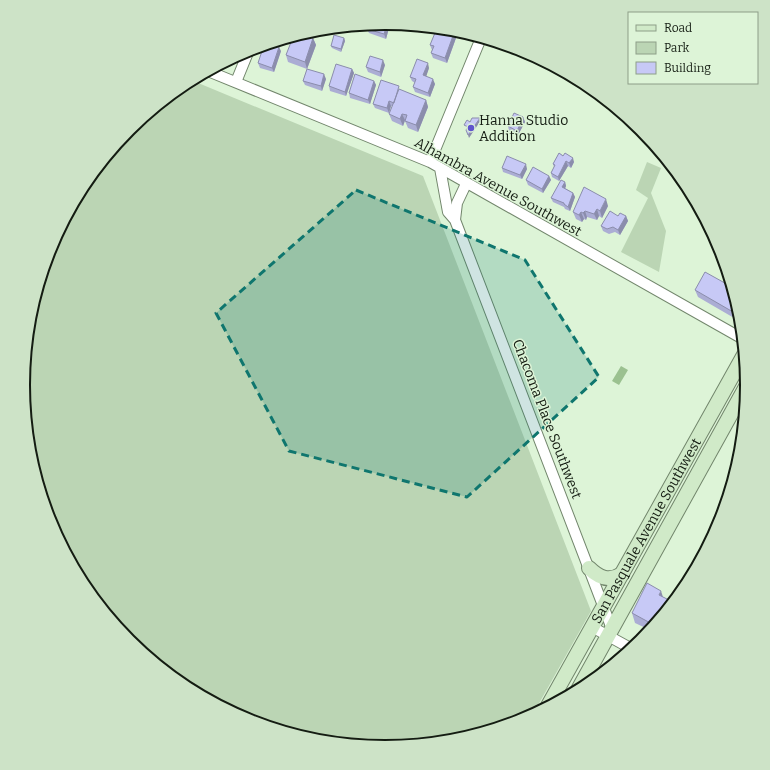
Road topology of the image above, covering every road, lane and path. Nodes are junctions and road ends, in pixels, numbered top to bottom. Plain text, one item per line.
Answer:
1 (478, 42) edge
2 (245, 59) edge
3 (215, 74) edge
4 (236, 82) junction
5 (430, 162) junction
6 (440, 168) junction
7 (466, 184) junction
8 (455, 220) junction
9 (737, 337) edge
10 (739, 364) edge
11 (739, 399) edge
12 (589, 568) junction
13 (622, 574) junction
14 (604, 606) junction
15 (592, 627) junction
16 (610, 632) junction
17 (627, 645) edge
18 (584, 678) edge
19 (553, 697) edge

1 - 5 street
2 - 4 street
3 - 4 street, Alhambra Avenue Southwest
4 - 5 street, Alhambra Avenue Southwest
5 - 6 street, Alhambra Avenue Southwest
6 - 7 street, Alhambra Avenue Southwest
6 - 8 street, Chacoma Place Southwest
7 - 8 street
7 - 9 street, Alhambra Avenue Southwest
8 - 12 street, Chacoma Place Southwest
10 - 13 street, San Pasquale Avenue Southwest
11 - 16 street, San Pasquale Avenue Southwest
12 - 13 street
12 - 14 street, Chacoma Place Southwest
13 - 14 street, San Pasquale Avenue Southwest
14 - 15 street, San Pasquale Avenue Southwest
14 - 16 street, Chacoma Place Southwest
15 - 16 street
15 - 19 street, San Pasquale Avenue Southwest
16 - 17 street
16 - 18 street, San Pasquale Avenue Southwest

